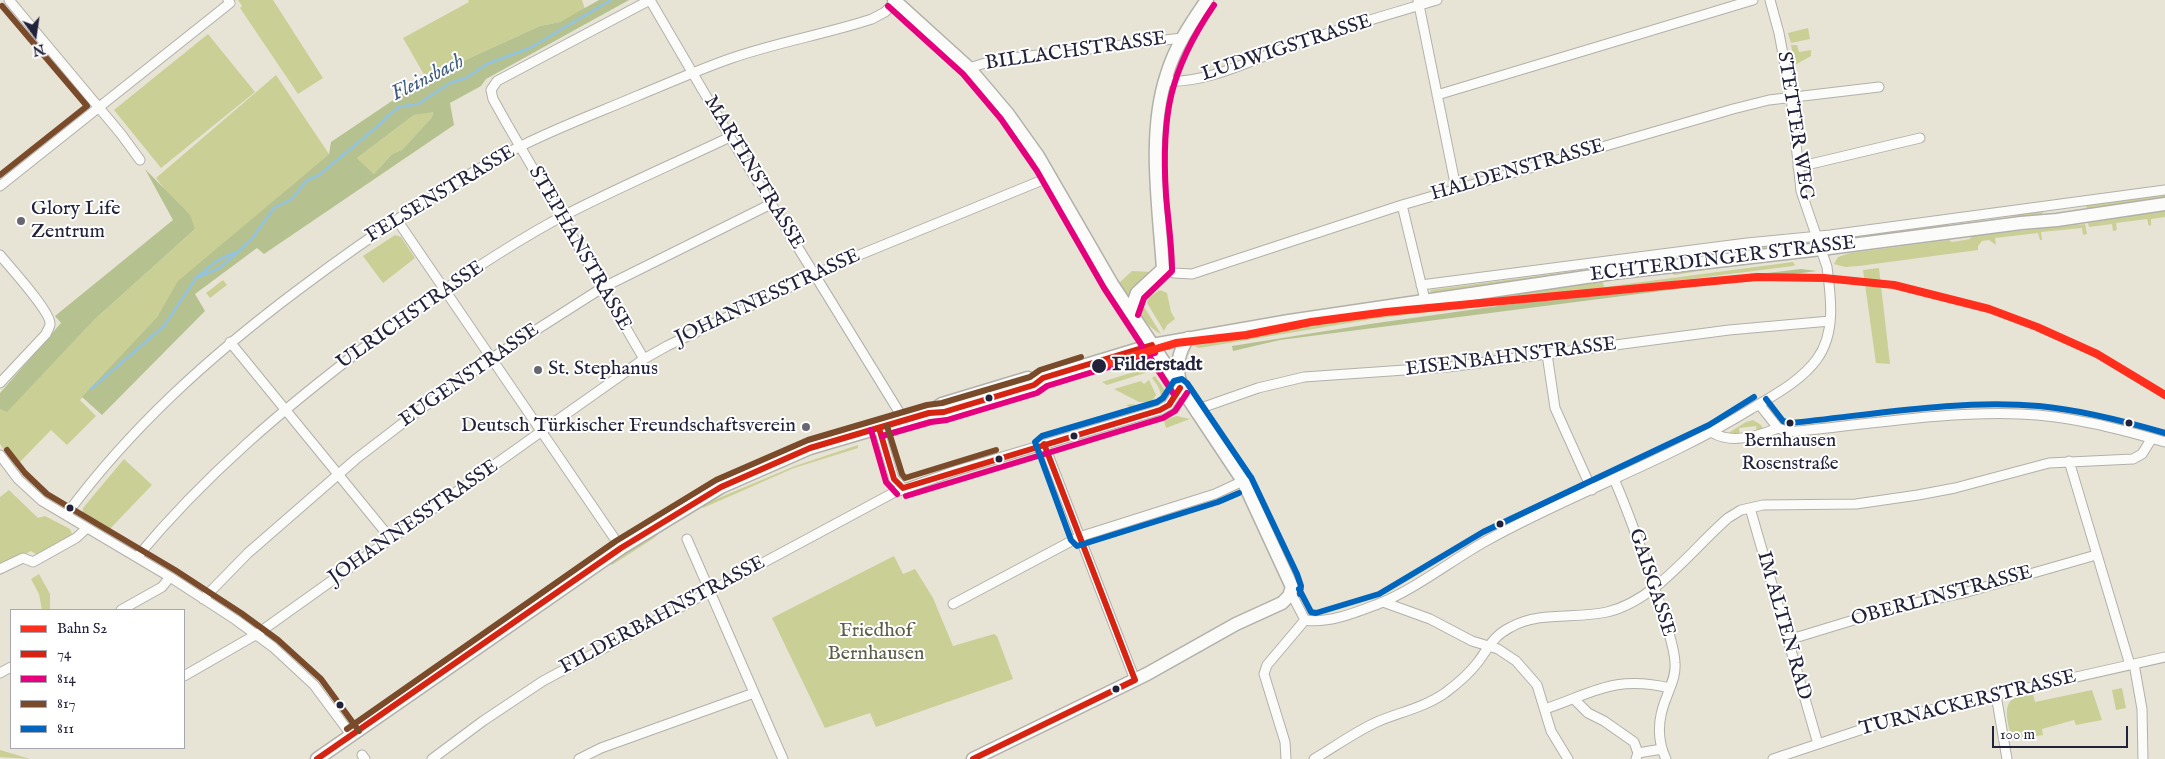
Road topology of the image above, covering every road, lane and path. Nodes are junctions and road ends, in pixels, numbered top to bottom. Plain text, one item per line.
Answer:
1 (9, 0) edge
2 (650, 0) edge
3 (1206, 0) edge
4 (1437, 0) edge
5 (1753, 0) edge
6 (1770, 0) edge
7 (229, 1) edge
8 (896, 1) edge
9 (1418, 3) edge
10 (1182, 38) junction
11 (969, 68) junction
12 (692, 73) junction
13 (1164, 82) junction
14 (1879, 86) dead end
15 (1437, 95) junction
16 (1791, 97) junction
17 (99, 107) junction
18 (730, 137) junction
19 (1920, 138) dead end
20 (520, 147) junction
21 (140, 160) dead end
22 (1798, 168) junction
23 (1050, 176) junction
24 (0, 186) edge
25 (1456, 188) junction
26 (2165, 190) edge
27 (2055, 203) junction
28 (771, 204) junction
29 (2165, 204) edge
30 (1402, 205) junction
31 (561, 218) junction
32 (397, 220) junction
33 (2057, 220) junction
34 (1816, 236) junction
35 (1821, 249) junction
36 (0, 254) edge
37 (1164, 269) junction
38 (814, 274) junction
39 (1421, 285) junction
40 (602, 288) junction
41 (445, 290) junction
42 (1425, 300) junction
43 (1130, 312) junction
44 (1830, 321) junction
45 (1188, 338) junction
46 (230, 342) junction
47 (1152, 345) junction
48 (1547, 354) junction
49 (492, 358) junction
50 (644, 359) junction
51 (0, 383) edge
52 (1180, 388) junction
53 (1759, 404) junction
54 (285, 410) junction
55 (1196, 413) junction
56 (904, 420) junction
57 (879, 428) junction
58 (1778, 428) junction
59 (542, 431) junction
60 (1712, 433) junction
61 (2152, 438) junction
62 (2165, 442) edge
63 (1044, 444) junction
64 (0, 455) edge
65 (2069, 461) junction
66 (338, 474) junction
67 (1614, 479) junction
68 (1243, 481) junction
69 (903, 488) junction
70 (1592, 490) junction
71 (1750, 508) junction
72 (66, 515) junction
73 (87, 528) junction
74 (1078, 537) junction
75 (687, 538) dead end
76 (391, 539) junction
77 (621, 548) junction
78 (2096, 555) junction
79 (137, 557) junction
80 (0, 569) edge
81 (170, 577) junction
82 (1654, 588) junction
83 (709, 592) junction
84 (1291, 593) junction
85 (204, 598) junction
86 (1383, 602) junction
87 (953, 604) dead end
88 (123, 609) edge
89 (1305, 620) junction
90 (257, 634) junction
91 (1788, 640) junction
92 (1488, 645) junction
93 (2165, 657) edge
94 (2132, 664) junction
95 (185, 675) edge
96 (1135, 680) junction
97 (1670, 688) junction
98 (754, 693) junction
99 (1996, 695) junction
100 (1574, 699) junction
101 (1545, 709) junction
102 (352, 736) junction
103 (1818, 744) junction
104 (1662, 749) junction
105 (1637, 756) edge
106 (317, 759) edge
107 (432, 759) edge
108 (579, 759) edge
109 (783, 759) edge
110 (974, 759) edge
111 (1286, 759) edge
112 (1314, 759) edge
113 (1568, 759) edge
114 (1666, 759) edge
115 (1773, 759) edge
116 (2007, 759) edge
117 (2142, 759) edge

1 - 17 street
2 - 12 street, MARTINSTRASSE
2 - 20 street, STEPHANSTRASSE
3 - 10 main road
4 - 9 street, LUDWIGSTRASSE
5 - 15 street
6 - 16 street, STETTER WEG
7 - 17 street
8 - 11 main road
8 - 12 street, FELSENSTRASSE
9 - 13 street, LUDWIGSTRASSE
9 - 15 street
10 - 11 street, BILLACHSTRASSE
10 - 13 main road
11 - 23 main road
12 - 18 street, MARTINSTRASSE
12 - 20 street, FELSENSTRASSE
13 - 37 main road
14 - 16 street, HALDENSTRASSE
15 - 25 street
16 - 22 street, STETTER WEG
16 - 25 street, HALDENSTRASSE
17 - 21 street
17 - 24 street
18 - 28 street, MARTINSTRASSE
18 - 31 street, ULRICHSTRASSE
19 - 22 street
20 - 31 street, STEPHANSTRASSE
20 - 32 street, FELSENSTRASSE
22 - 34 street, STETTER WEG
23 - 38 street, JOHANNESSTRASSE
23 - 43 main road
25 - 30 street, HALDENSTRASSE
26 - 27 street, ECHTERDINGER STRASSE
27 - 33 street
27 - 34 street, ECHTERDINGER STRASSE
28 - 38 street, MARTINSTRASSE
28 - 40 street, EUGENSTRASSE
29 - 33 main road, ECHTERDINGER STRASSE
30 - 37 street, HALDENSTRASSE
30 - 39 street
31 - 40 street, STEPHANSTRASSE
31 - 41 street, ULRICHSTRASSE
32 - 41 street
32 - 46 street, FELSENSTRASSE
33 - 35 main road, ECHTERDINGER STRASSE
34 - 35 street, STETTER WEG
34 - 39 street, ECHTERDINGER STRASSE
35 - 42 main road, ECHTERDINGER STRASSE
35 - 44 street, STETTER WEG
36 - 51 street
37 - 43 main road
38 - 50 street, JOHANNESSTRASSE
38 - 56 street, MARTINSTRASSE
39 - 42 street
40 - 49 street, EUGENSTRASSE
40 - 50 street, STEPHANSTRASSE
41 - 49 street
41 - 54 street, ULRICHSTRASSE
42 - 45 main road, ECHTERDINGER STRASSE
43 - 47 main road
44 - 48 street, EISENBAHNSTRASSE
44 - 53 street, STETTER WEG
45 - 47 main road, ECHTERDINGER STRASSE
45 - 52 main road
46 - 54 street
46 - 72 street, FELSENSTRASSE
47 - 52 main road
47 - 56 main road, ECHTERDINGER STRASSE
48 - 55 street, EISENBAHNSTRASSE
48 - 70 street
49 - 59 street
49 - 66 street, EUGENSTRASSE
50 - 59 street, JOHANNESSTRASSE
52 - 55 main road
52 - 63 street, FILDERBAHNSTRASSE
53 - 58 street
53 - 60 street, STETTER WEG
54 - 66 street
54 - 79 street, ULRICHSTRASSE
55 - 68 main road
56 - 57 main road, ECHTERDINGER STRASSE
57 - 69 street
57 - 77 main road, ECHTERDINGER STRASSE
58 - 60 street
58 - 61 street
59 - 76 street, JOHANNESSTRASSE
59 - 77 street
60 - 67 street, STETTER WEG
61 - 62 street
61 - 65 street
63 - 69 street, FILDERBAHNSTRASSE
63 - 74 street
64 - 72 street
65 - 71 street
65 - 78 street
66 - 76 street
66 - 85 street, EUGENSTRASSE
67 - 70 street, STETTER WEG
67 - 82 street, GAISGASSE
68 - 74 street
68 - 84 main road
69 - 83 street, FILDERBAHNSTRASSE
70 - 86 street, STETTER WEG
71 - 82 street
71 - 91 street, IM ALTEN RAD
72 - 73 street
73 - 79 street
73 - 80 street
74 - 87 street
74 - 96 street
75 - 83 street
76 - 90 street, JOHANNESSTRASSE
77 - 102 main road, ECHTERDINGER STRASSE
78 - 91 street, OBERLINSTRASSE
78 - 94 street
79 - 81 street
81 - 85 street
81 - 88 street
82 - 92 street
82 - 97 street, GAISGASSE
83 - 98 street
83 - 107 street, FILDERBAHNSTRASSE
84 - 89 street
84 - 96 main road
85 - 90 street
86 - 89 street, STETTER WEG
86 - 92 street
89 - 111 street
90 - 95 street, JOHANNESSTRASSE
90 - 102 street
91 - 103 street, IM ALTEN RAD
92 - 101 street
92 - 112 street
93 - 94 street, TURNACKERSTRASSE
94 - 99 street, TURNACKERSTRASSE
94 - 117 street
96 - 110 main road
97 - 100 street
97 - 104 street, GAISGASSE
98 - 108 street
98 - 109 street
99 - 103 street, TURNACKERSTRASSE
99 - 116 street
100 - 101 street
100 - 105 street
101 - 113 street
102 - 106 main road, ECHTERDINGER STRASSE
103 - 115 street, TURNACKERSTRASSE
104 - 105 street
104 - 114 street, GAISGASSE

